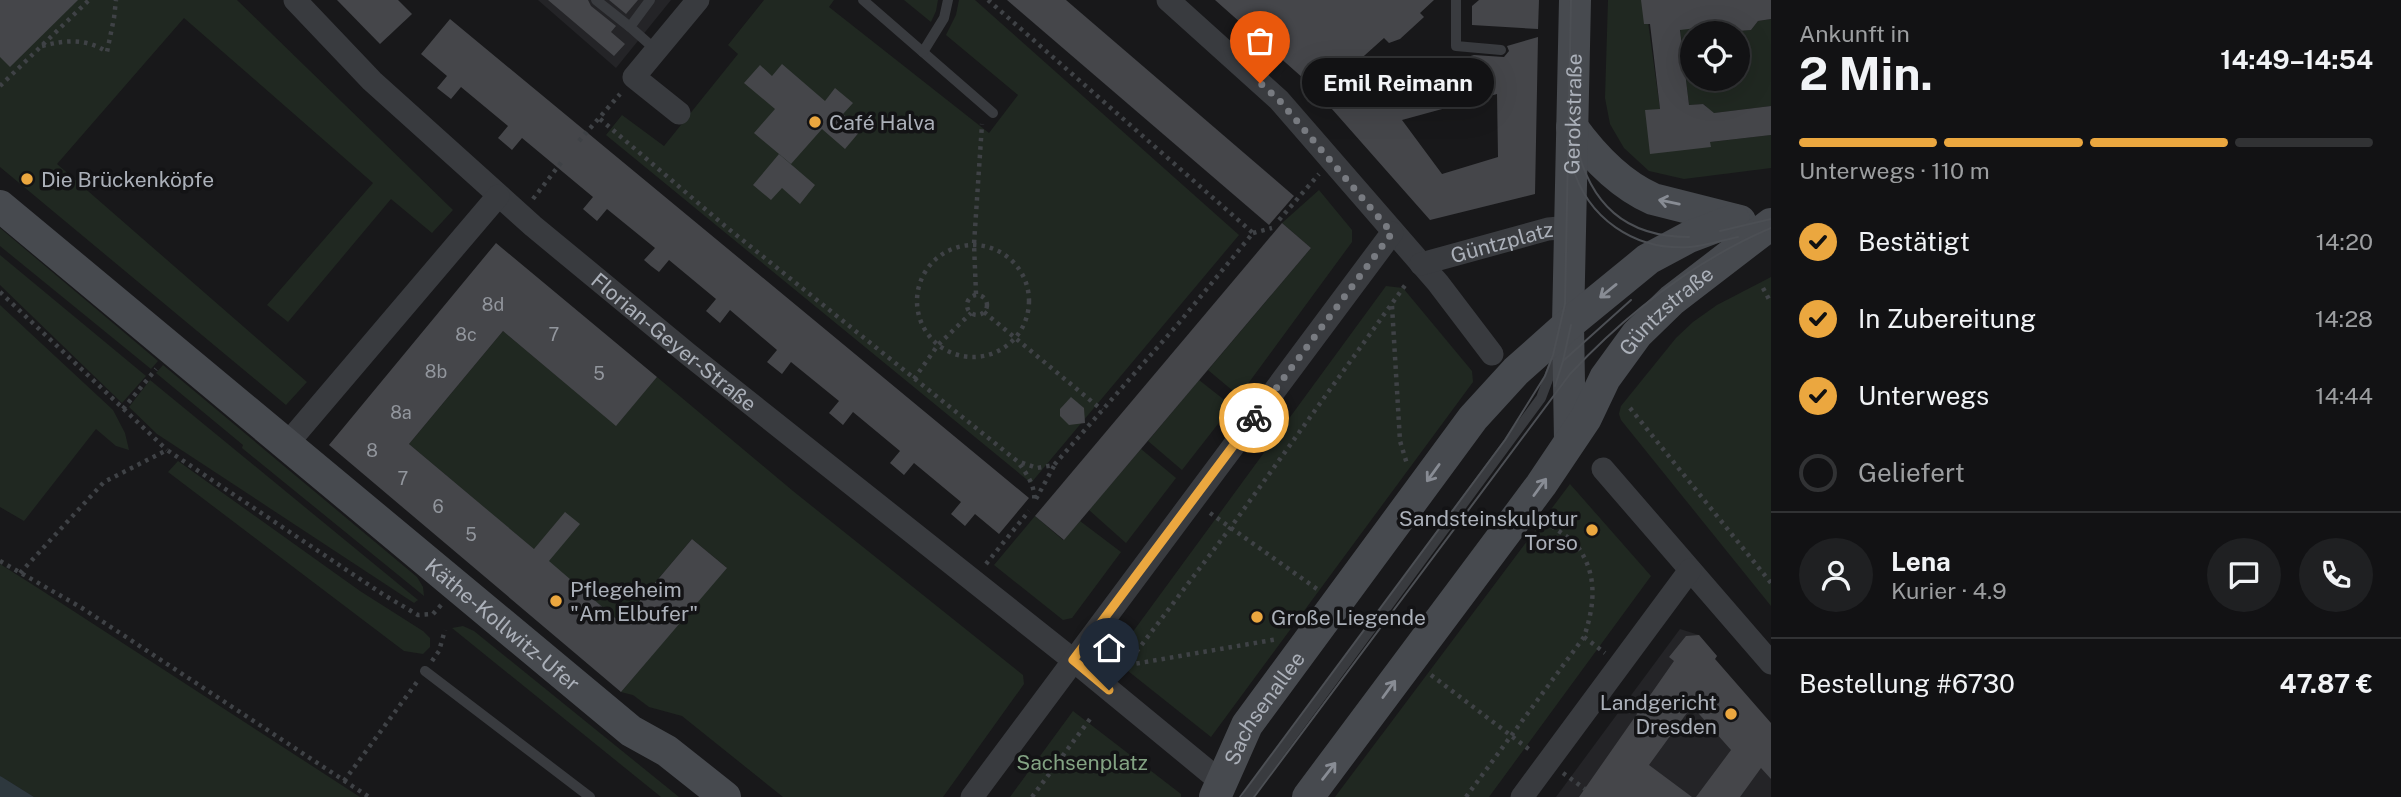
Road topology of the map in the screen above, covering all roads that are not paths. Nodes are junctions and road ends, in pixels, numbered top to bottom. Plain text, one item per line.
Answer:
1 (295, 0) edge
2 (596, 0) edge
3 (650, 0) edge
4 (698, 0) edge
5 (863, 0) edge
6 (948, 0) edge
7 (1168, 0) edge
8 (1456, 0) edge
9 (1575, 0) edge
10 (630, 27) junction
11 (656, 50) junction
12 (1501, 50) dead end
13 (923, 52) junction
14 (679, 113) dead end
15 (993, 113) dead end
16 (1572, 127) junction
17 (498, 196) junction
18 (0, 206) edge
19 (1734, 220) junction
20 (1770, 224) edge
21 (1571, 227) junction
22 (1392, 233) junction
23 (1421, 264) junction
24 (1568, 324) junction
25 (1504, 362) junction
26 (1578, 430) junction
27 (287, 444) junction
28 (1603, 469) dead end
29 (1690, 570) junction
30 (1073, 660) junction
31 (1771, 663) edge
32 (425, 671) road end
33 (1217, 789) edge
34 (590, 797) edge
35 (725, 797) edge
36 (972, 797) edge
37 (1247, 797) edge
38 (1308, 797) edge
39 (1522, 797) edge

1 - 17 street, Florian-Geyer-Straße
2 - 10 lane
3 - 10 lane
4 - 11 street
5 - 13 lane
6 - 13 lane
7 - 22 street
8 - 12 lane
9 - 16 main road, Gerokstraße
10 - 11 lane
11 - 14 street
13 - 15 lane
19 -> 16 main road, Güntzstraße
16 - 21 main road, Gerokstraße
17 - 27 street
17 - 30 street, Florian-Geyer-Straße
18 - 27 main road, Käthe-Kollwitz-Ufer
19 - 20 main road, Güntzstraße
19 -> 24 main road, Güntzstraße
20 - 26 main road, Güntzstraße
21 - 23 street, Güntzplatz
21 - 24 main road, Güntzplatz
22 - 23 street
22 - 30 street
23 - 25 street
24 - 25 main road
24 - 26 main road, Güntzplatz
24 - 37 lane
25 -> 33 main road, Sachsenallee
38 -> 26 main road
27 - 35 main road, Käthe-Kollwitz-Ufer
28 - 29 street
29 - 31 street
29 - 39 street
30 - 33 street
30 - 36 street
32 - 34 lane

